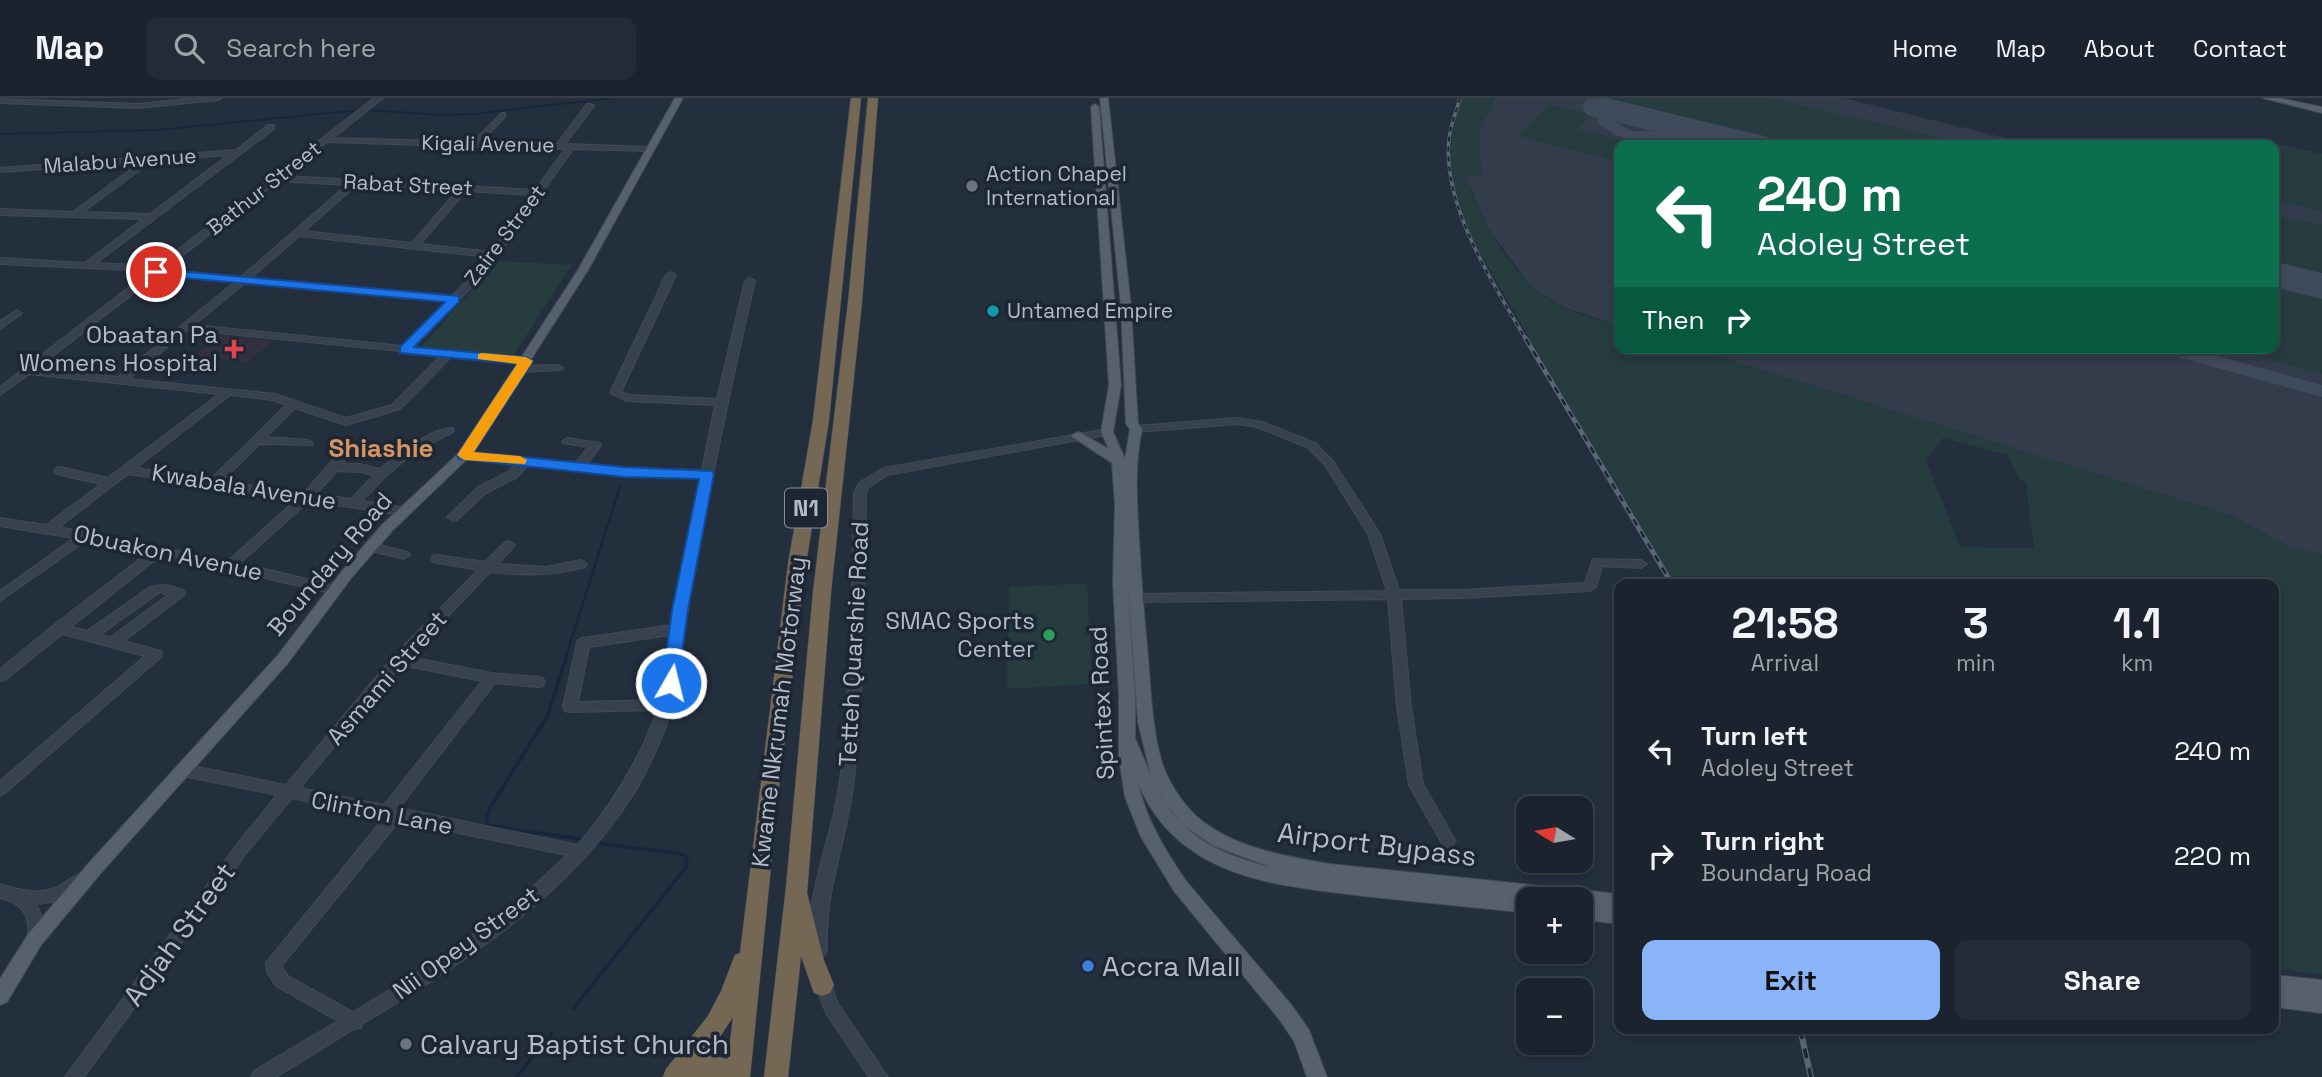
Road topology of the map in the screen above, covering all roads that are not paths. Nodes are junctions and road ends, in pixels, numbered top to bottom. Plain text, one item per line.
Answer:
1 (72, 98) edge
2 (218, 98) edge
3 (379, 98) edge
4 (679, 98) edge
5 (856, 98) edge
6 (873, 98) edge
7 (1095, 98) edge
8 (1104, 98) edge
9 (2267, 98) edge
10 (2312, 98) edge
11 (2322, 100) edge
12 (0, 101) edge
13 (63, 104) junction
14 (590, 107) dead end
15 (2322, 110) edge
16 (502, 115) dead end
17 (271, 127) dead end
18 (326, 140) junction
19 (475, 144) junction
20 (560, 146) junction
21 (571, 146) junction
22 (649, 149) junction
23 (240, 152) junction
24 (151, 158) junction
25 (0, 170) edge
26 (277, 178) junction
27 (354, 183) junction
28 (464, 188) junction
29 (538, 193) junction
30 (0, 212) edge
31 (74, 215) junction
32 (152, 217) junction
33 (296, 233) junction
34 (414, 246) junction
35 (495, 255) junction
36 (0, 261) edge
37 (88, 265) junction
38 (158, 271) junction
39 (671, 275) dead end
40 (243, 280) junction
41 (750, 281) dead end
42 (455, 299) junction
43 (0, 311) edge
44 (0, 326) edge
45 (186, 327) junction
46 (404, 350) junction
47 (448, 354) junction
48 (523, 365) junction
49 (558, 368) dead end
50 (29, 371) junction
51 (120, 381) junction
52 (0, 392) edge
53 (228, 392) junction
54 (721, 402) junction
55 (294, 403) junction
56 (1134, 429) junction
57 (449, 430) dead end
58 (1110, 431) junction
59 (1077, 436) junction
60 (256, 440) junction
61 (568, 441) dead end
62 (308, 443) dead end
63 (351, 446) dead end
64 (464, 455) junction
65 (1119, 460) junction
66 (526, 461) junction
67 (580, 466) junction
68 (336, 467) junction
69 (126, 470) junction
70 (60, 471) dead end
71 (382, 473) junction
72 (707, 474) junction
73 (110, 482) junction
74 (214, 482) junction
75 (307, 497) junction
76 (353, 504) junction
77 (403, 511) junction
78 (453, 517) dead end
79 (6, 523) edge
80 (49, 529) junction
81 (0, 532) edge
82 (84, 536) junction
83 (509, 545) dead end
84 (371, 547) junction
85 (159, 550) junction
86 (404, 555) dead end
87 (437, 559) dead end
88 (581, 564) dead end
89 (1641, 564) dead end
90 (231, 565) junction
91 (489, 566) junction
92 (335, 590) junction
93 (1394, 594) junction
94 (0, 597) edge
95 (1135, 598) junction
96 (112, 621) junction
97 (58, 628) junction
98 (678, 629) junction
99 (130, 630) junction
100 (89, 636) junction
101 (112, 643) junction
102 (398, 660) junction
103 (0, 676) edge
104 (492, 678) junction
105 (538, 682) dead end
106 (666, 705) junction
107 (1127, 735) junction
108 (1149, 737) joint
109 (183, 770) junction
110 (0, 789) edge
111 (288, 794) junction
112 (390, 815) junction
113 (1448, 841) dead end
114 (581, 852) junction
115 (93, 869) junction
116 (797, 887) junction
117 (0, 891) edge
118 (21, 897) junction
119 (1614, 901) edge
120 (1516, 904) edge
121 (1593, 913) edge
122 (1614, 915) edge
123 (754, 918) junction
124 (35, 939) junction
125 (822, 985) junction
126 (2279, 985) edge
127 (2322, 989) edge
128 (0, 996) edge
129 (2279, 999) edge
130 (2322, 1004) edge
131 (355, 1021) junction
132 (680, 1071) edge
133 (74, 1077) edge
134 (260, 1077) edge
135 (736, 1077) edge
136 (776, 1077) edge
137 (879, 1077) edge
138 (1317, 1077) edge

1 - 13 street
2 - 13 street
3 - 18 street, Bathur Street
4 - 22 main road, Boundary Road
5 - 123 highway, Kwame Nkrumah Motorway / N1
6 - 116 highway, Kwame Nkrumah Motorway / N1
7 - 58 main road, Spintex Road
8 - 56 main road, Spintex Road
9 - 15 main road
10 - 11 main road
12 - 13 street
14 - 20 street
16 - 19 street
17 - 23 street
18 - 19 street, Kigali Avenue
18 - 26 street, Bathur Street
19 - 20 street, Kigali Avenue
20 - 21 street, Kigali Avenue
21 - 22 street, Kigali Avenue
21 - 29 street, Zaire Street
22 - 48 main road, Boundary Road
23 - 24 street, Malabu Avenue
23 - 32 street
24 - 25 street, Malabu Avenue
24 - 31 street
26 - 27 street, Rabat Street
26 - 38 street, Bathur Street
27 - 28 street, Rabat Street
27 - 33 street
28 - 29 street, Rabat Street
28 - 34 street
29 - 35 street, Zaire Street
30 - 31 street
31 - 32 street
32 - 37 street
33 - 34 street
33 - 40 street
34 - 35 street
35 - 42 street, Zaire Street
36 - 37 street
37 - 38 street
38 - 40 street
38 - 50 street, Bathur Street
39 - 54 street
40 - 42 street
40 - 45 street
41 - 54 street, Nii Opey Street
42 - 46 street, Zaire Street
43 - 44 street
45 - 46 street
45 - 51 street
46 - 47 street
47 - 48 street
47 - 55 street
48 - 49 street
48 - 64 main road, Boundary Road
50 - 51 street
50 - 52 street, Bathur Street
51 - 53 street
53 - 55 street
53 - 69 street
54 - 72 street, Nii Opey Street
55 - 60 street
56 - 58 main road
56 - 93 street
56 - 95 main road, Spintex Road
57 - 71 street
58 - 59 street, Tetteh Quarshie Road
58 - 65 main road, Spintex Road
59 - 65 main road
59 - 125 street, Tetteh Quarshie Road
60 - 62 street
60 - 74 street
61 - 67 street
63 - 68 street
64 - 66 street
64 - 77 main road, Boundary Road
65 - 107 main road, Spintex Road
66 - 67 street
66 - 78 street
67 - 72 street
68 - 71 street
68 - 75 street
69 - 73 street
69 - 74 street, Kwabala Avenue
70 - 73 street
71 - 76 street
72 - 98 street, Nii Opey Street
73 - 80 street
74 - 75 street, Kwabala Avenue
75 - 76 street, Kwabala Avenue
75 - 90 street
76 - 77 street, Kwabala Avenue
77 - 84 main road, Boundary Road
79 - 80 street, Obuakon Avenue
79 - 81 street
80 - 82 street, Obuakon Avenue
82 - 85 street, Obuakon Avenue
82 - 94 street
83 - 91 street, Asmami Street
84 - 86 street
84 - 92 main road, Boundary Road
85 - 90 street, Obuakon Avenue
85 - 97 street
87 - 91 street
88 - 91 street
89 - 93 street
90 - 92 street, Obuakon Avenue
91 - 102 street, Asmami Street
92 - 109 main road, Boundary Road
93 - 95 street
93 - 113 street
95 - 108 main road, Spintex Road
96 - 99 street
96 - 99 street
96 - 100 street
97 - 100 street
97 - 103 street
98 - 106 street, Nii Opey Street
98 - 106 street
99 - 101 street
100 - 101 street
101 - 110 street
102 - 104 street
102 - 111 street, Asmami Street
104 - 105 street
104 - 112 street
106 - 114 street, Nii Opey Street
107 - 120 main road, Airport Bypass
107 - 138 main road, Spintex Road
108 - 119 main road, Airport Bypass
109 - 111 street, Clinton Lane
109 - 115 main road, Boundary Road
111 - 112 street, Clinton Lane
111 - 133 street, Adjah Street
112 - 114 street, Clinton Lane
112 - 131 street
114 - 131 street, Nii Opey Street
115 - 118 street
115 - 124 main road, Boundary Road
116 - 125 highway
116 - 136 highway, Kwame Nkrumah Motorway / N1
117 - 118 street
118 - 124 street
121 - 122 main road
123 - 132 highway
123 - 135 highway, Kwame Nkrumah Motorway / N1
124 - 128 main road, Boundary Road
125 - 137 street, Tetteh Quarshie Road
126 - 127 main road
129 - 130 main road
131 - 134 street, Nii Opey Street
132 - 135 highway

